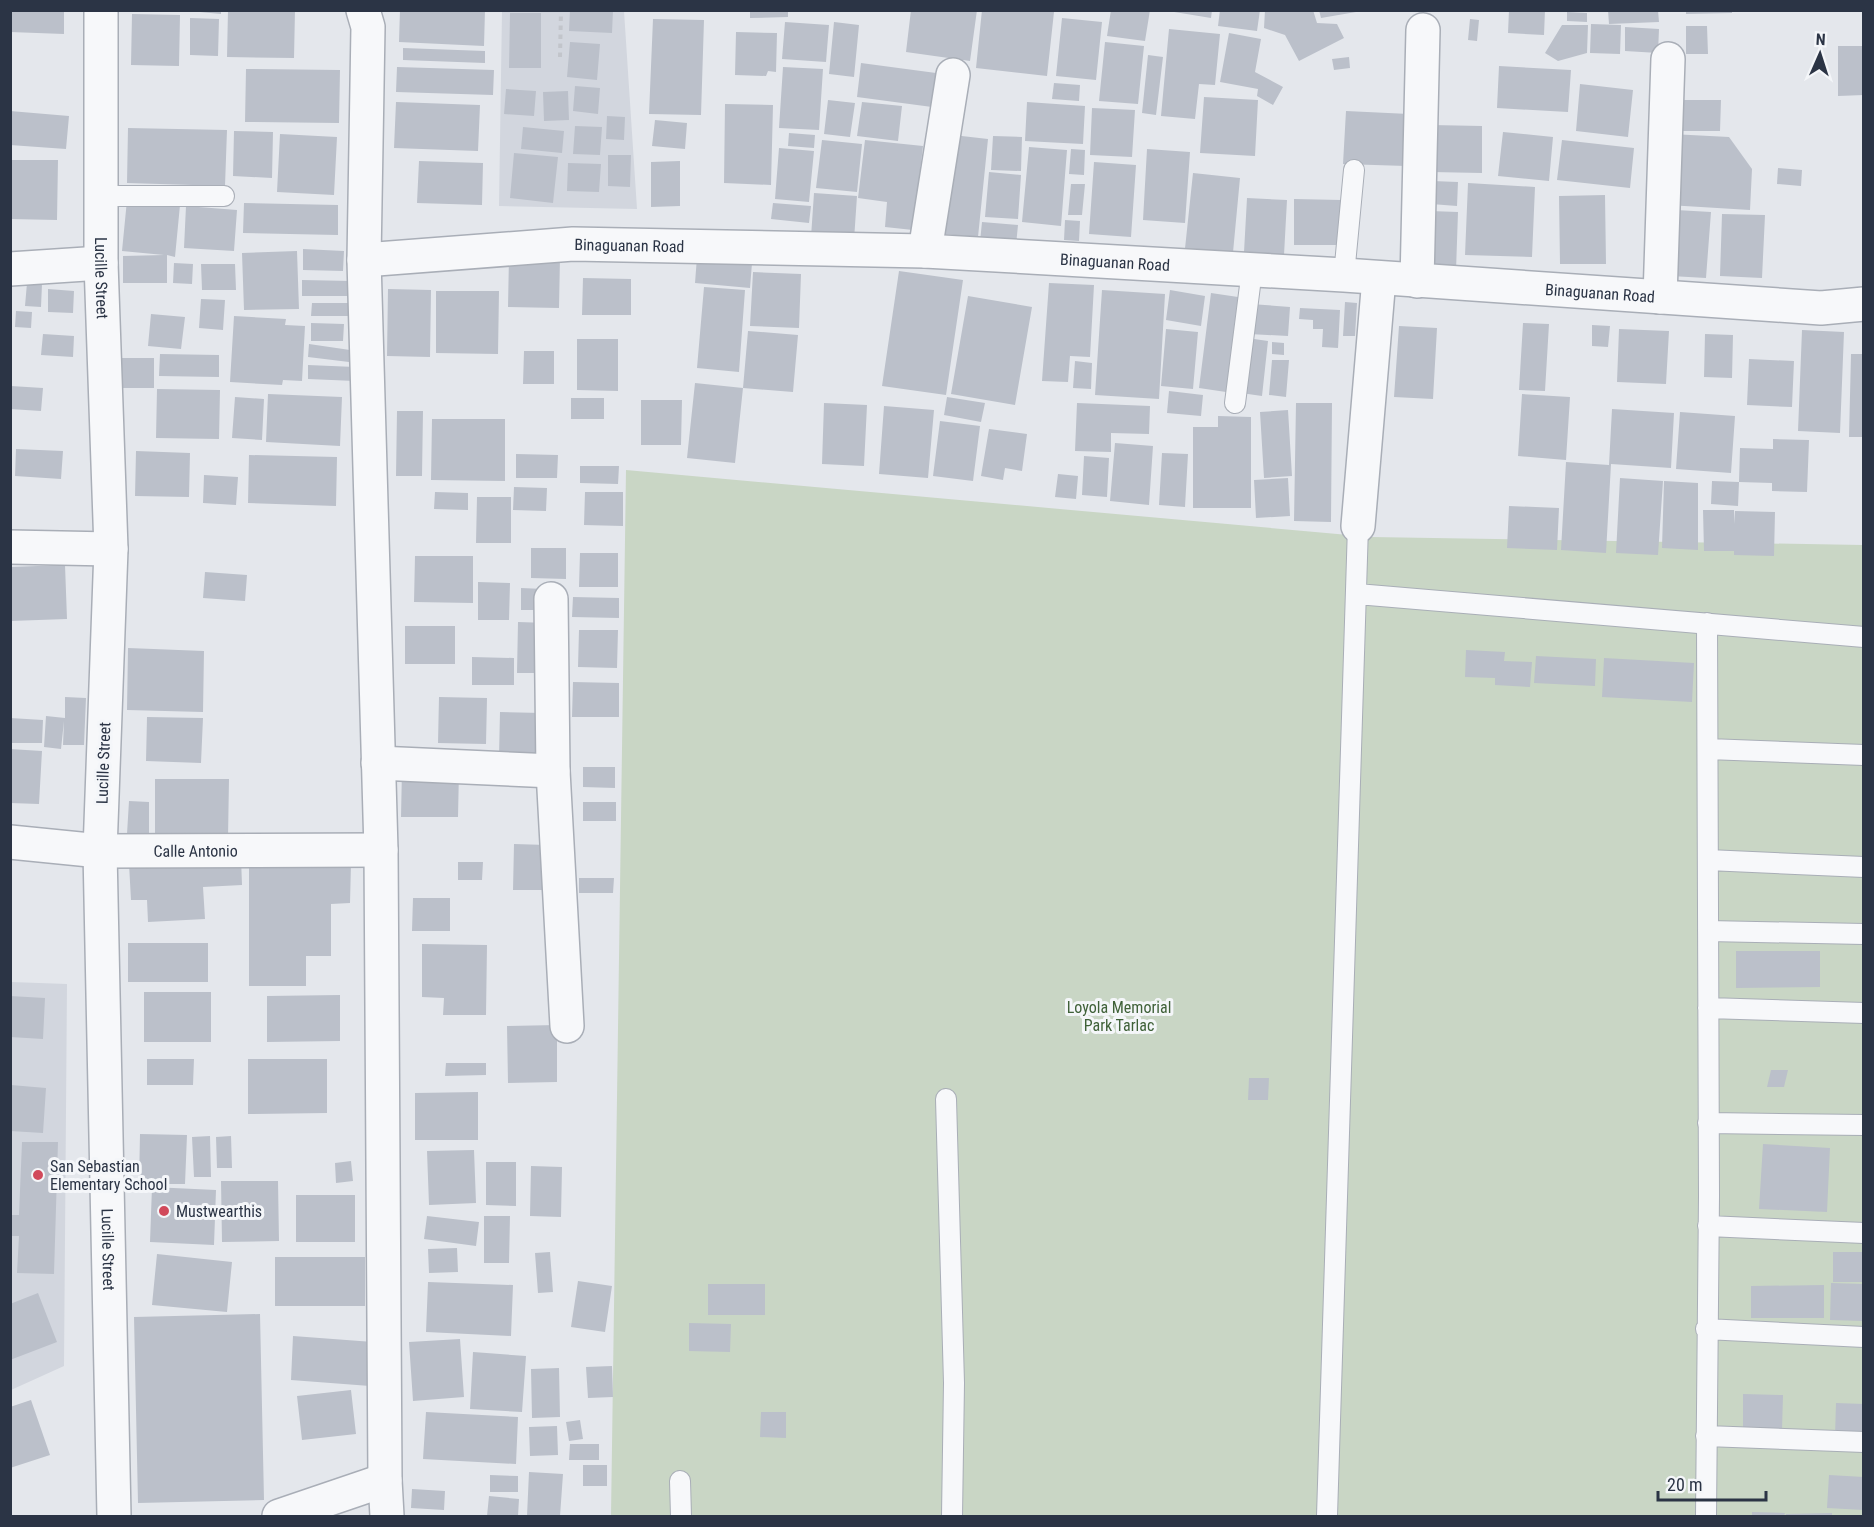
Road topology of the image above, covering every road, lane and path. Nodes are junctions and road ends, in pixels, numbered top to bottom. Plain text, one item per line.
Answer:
1 (101, 10) edge
2 (363, 10) edge
3 (561, 10) edge
4 (1423, 30) dead end
5 (560, 57) dead end
6 (1668, 59) dead end
7 (953, 75) dead end
8 (1354, 170) dead end
9 (101, 196) junction
10 (224, 196) dead end
11 (925, 251) junction
12 (364, 260) junction
13 (101, 263) junction
14 (10, 268) edge
15 (1252, 270) junction
16 (1344, 275) junction
17 (1379, 278) junction
18 (1417, 281) junction
19 (1660, 297) junction
20 (1863, 304) edge
21 (1235, 403) dead end
22 (1358, 526) joint
23 (10, 547) edge
24 (111, 549) junction
25 (1357, 594) junction
26 (551, 599) dead end
27 (1707, 623) junction
28 (1863, 637) edge
29 (1708, 749) junction
30 (1863, 755) edge
31 (378, 763) junction
32 (553, 771) junction
33 (10, 842) edge
34 (381, 850) junction
35 (100, 851) junction
36 (1708, 860) junction
37 (1863, 867) edge
38 (1708, 932) junction
39 (1863, 934) edge
40 (1708, 1008) junction
41 (1863, 1012) edge
42 (567, 1026) dead end
43 (946, 1099) dead end
44 (1708, 1123) junction
45 (1863, 1125) edge
46 (1708, 1226) junction
47 (1863, 1233) edge
48 (1706, 1329) junction
49 (1863, 1337) edge
50 (1706, 1436) junction
51 (1863, 1443) edge
52 (385, 1480) junction
53 (680, 1481) dead end
54 (114, 1516) edge
55 (279, 1516) edge
56 (387, 1516) edge
57 (681, 1516) edge
58 (952, 1516) edge
59 (1327, 1516) edge
60 (1706, 1516) edge

1 - 9 street, Lucille Street
2 - 12 street
3 - 5 path
4 - 18 street
6 - 19 street
7 - 11 street
8 - 16 lane
9 - 10 lane
9 - 13 street, Lucille Street
11 - 12 street, Binaguanan Road
11 - 15 street, Binaguanan Road
12 - 31 street
13 - 14 street
13 - 24 street, Lucille Street
15 - 16 street, Binaguanan Road
15 - 21 lane
16 - 17 street, Binaguanan Road
17 - 18 street, Binaguanan Road
17 - 22 street
18 - 19 street, Binaguanan Road
19 - 20 street, Binaguanan Road
22 - 25 lane
23 - 24 street
24 - 35 street, Lucille Street
25 - 27 lane
25 - 59 lane
26 - 32 street
27 - 28 lane
27 - 29 lane
29 - 30 lane
29 - 36 lane
31 - 32 street
31 - 34 street
32 - 42 street
33 - 35 street, Calle Antonio
34 - 35 street, Calle Antonio
34 - 52 street
35 - 54 street, Lucille Street
36 - 37 lane
36 - 38 lane
38 - 39 lane
38 - 40 lane
40 - 41 lane
40 - 44 lane
43 - 58 lane
44 - 45 lane
44 - 46 lane
46 - 47 lane
46 - 48 lane
48 - 49 lane
48 - 50 lane
50 - 51 lane
50 - 60 lane
52 - 55 street
52 - 56 street
53 - 57 lane

